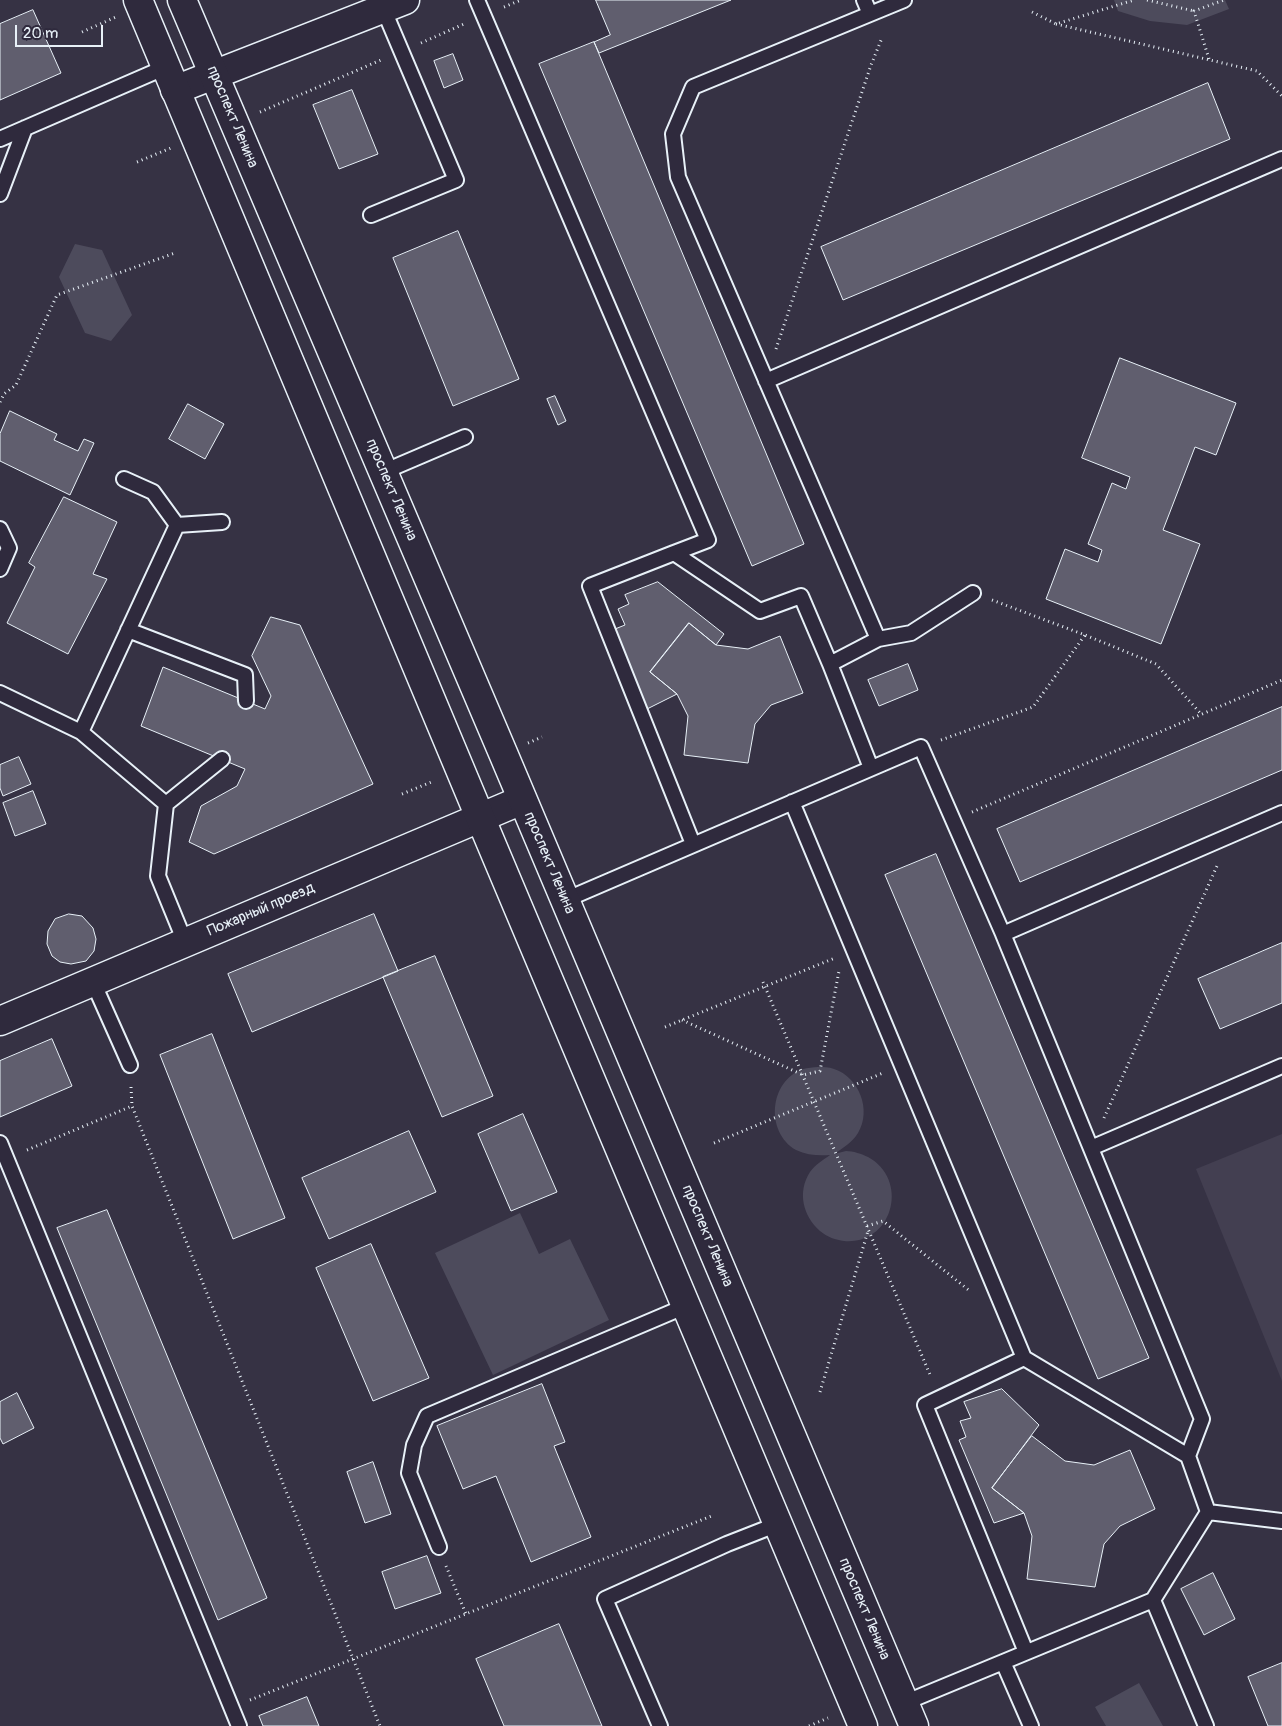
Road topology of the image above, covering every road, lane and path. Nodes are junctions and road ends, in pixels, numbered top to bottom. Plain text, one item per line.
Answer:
1 (182, 0) edge
2 (477, 0) edge
3 (864, 0) edge
4 (904, 0) edge
5 (1134, 0) edge
6 (1147, 0) edge
7 (1224, 0) edge
8 (394, 4) edge
9 (128, 8) edge
10 (1194, 11) junction
11 (1032, 12) dead end
12 (870, 14) junction
13 (1056, 24) junction
14 (82, 32) dead end
15 (882, 38) dead end
16 (1209, 59) junction
17 (214, 74) junction
18 (171, 78) junction
19 (1282, 96) edge
20 (25, 128) junction
21 (0, 139) edge
22 (174, 147) dead end
23 (1282, 159) edge
24 (137, 162) dead end
25 (0, 194) edge
26 (371, 215) dead end
27 (175, 253) dead end
28 (766, 381) junction
29 (0, 402) edge
30 (465, 438) dead end
31 (383, 472) junction
32 (124, 479) dead end
33 (222, 522) dead end
34 (176, 525) junction
35 (0, 529) edge
36 (674, 553) junction
37 (0, 568) edge
38 (974, 593) joint
39 (128, 630) junction
40 (1085, 635) junction
41 (878, 639) junction
42 (830, 664) junction
43 (1282, 680) edge
44 (0, 693) edge
45 (246, 700) dead end
46 (1202, 715) junction
47 (81, 732) junction
48 (921, 747) junction
49 (222, 759) dead end
50 (871, 768) junction
51 (440, 778) dead end
52 (402, 794) dead end
53 (522, 800) junction
54 (792, 802) junction
55 (166, 804) junction
56 (1282, 812) edge
57 (480, 818) junction
58 (953, 820) junction
59 (1230, 835) junction
60 (693, 844) junction
61 (565, 900) junction
62 (1004, 934) junction
63 (185, 942) junction
64 (848, 953) junction
65 (93, 982) junction
66 (763, 982) dead end
67 (765, 987) junction
68 (682, 1020) junction
69 (0, 1021) edge
70 (665, 1027) dead end
71 (130, 1065) joint
72 (902, 1065) junction
73 (1282, 1066) edge
74 (803, 1076) junction
75 (814, 1102) junction
76 (132, 1106) junction
77 (0, 1143) edge
78 (714, 1143) dead end
79 (1091, 1148) junction
80 (7, 1158) junction
81 (868, 1228) junction
82 (993, 1284) junction
83 (686, 1306) junction
84 (1024, 1358) junction
85 (820, 1392) dead end
86 (940, 1398) junction
87 (1188, 1456) junction
88 (1208, 1512) junction
89 (714, 1515) dead end
90 (1282, 1521) edge
91 (778, 1524) junction
92 (439, 1547) joint
93 (1153, 1600) junction
94 (466, 1614) junction
95 (1026, 1652) junction
96 (353, 1659) junction
97 (1003, 1662) junction
98 (231, 1707) junction
99 (909, 1715) edge
100 (828, 1718) dead end
101 (239, 1726) edge
102 (380, 1726) edge
103 (660, 1726) edge
104 (809, 1726) edge
105 (863, 1726) edge
106 (1031, 1726) edge
107 (1206, 1726) edge

1 - 17 main road, проспект Ленина
2 - 36 lane
3 - 12 lane
4 - 12 lane
5 - 13 path
6 - 10 path
7 - 10 path
8 - 17 main road
8 - 26 lane
9 - 14 path
9 - 18 main road
10 - 16 path
11 - 13 path
12 - 28 lane
13 - 16 path
15 - 28 path
16 - 19 path
17 - 18 main road
17 - 31 main road, проспект Ленина
18 - 20 lane
18 - 57 main road
20 - 21 lane
20 - 25 lane
22 - 24 path
23 - 28 lane
27 - 29 path
28 - 41 lane
30 - 31 lane
31 - 53 main road, проспект Ленина
32 - 34 lane
33 - 34 lane
34 - 39 lane
35 - 37 lane
36 - 42 lane
36 - 60 lane
38 - 40 path
38 - 41 lane
39 - 45 lane
39 - 47 lane
40 - 46 path
40 - 48 path
41 - 42 lane
42 - 50 lane
43 - 46 path
44 - 47 lane
46 - 58 path
47 - 55 lane
48 - 50 lane
48 - 58 lane
49 - 55 lane
50 - 54 lane
51 - 52 path
53 - 57 main road, Пожарный проезд
53 - 61 main road, проспект Ленина
54 - 60 lane
54 - 64 lane
55 - 63 lane
56 - 59 lane
57 - 63 main road, Пожарный проезд
57 - 83 main road
58 - 62 lane
59 - 62 lane
59 - 79 path
60 - 61 lane
61 - 99 main road, проспект Ленина
62 - 79 lane
63 - 65 main road, Пожарный проезд
64 - 67 path
64 - 72 lane
64 - 74 path
65 - 69 main road, Пожарный проезд
65 - 71 lane
66 - 67 path
67 - 68 path
67 - 74 path
68 - 70 path
68 - 74 path
71 - 76 path
72 - 75 path
72 - 82 lane
73 - 79 lane
74 - 75 path
75 - 78 path
75 - 81 path
76 - 80 path
76 - 96 path
77 - 80 lane
79 - 87 lane
80 - 98 lane
81 - 82 path
81 - 85 path
81 - 86 path
82 - 84 lane
83 - 91 main road
83 - 92 lane
84 - 86 lane
84 - 87 lane
86 - 95 lane
87 - 88 lane
88 - 90 lane
88 - 93 lane
89 - 94 path
91 - 103 lane
91 - 105 main road
92 - 94 path
93 - 95 lane
93 - 107 lane
94 - 96 path
95 - 97 lane
96 - 98 path
96 - 102 path
97 - 99 lane
97 - 106 lane
98 - 101 lane
100 - 104 path

